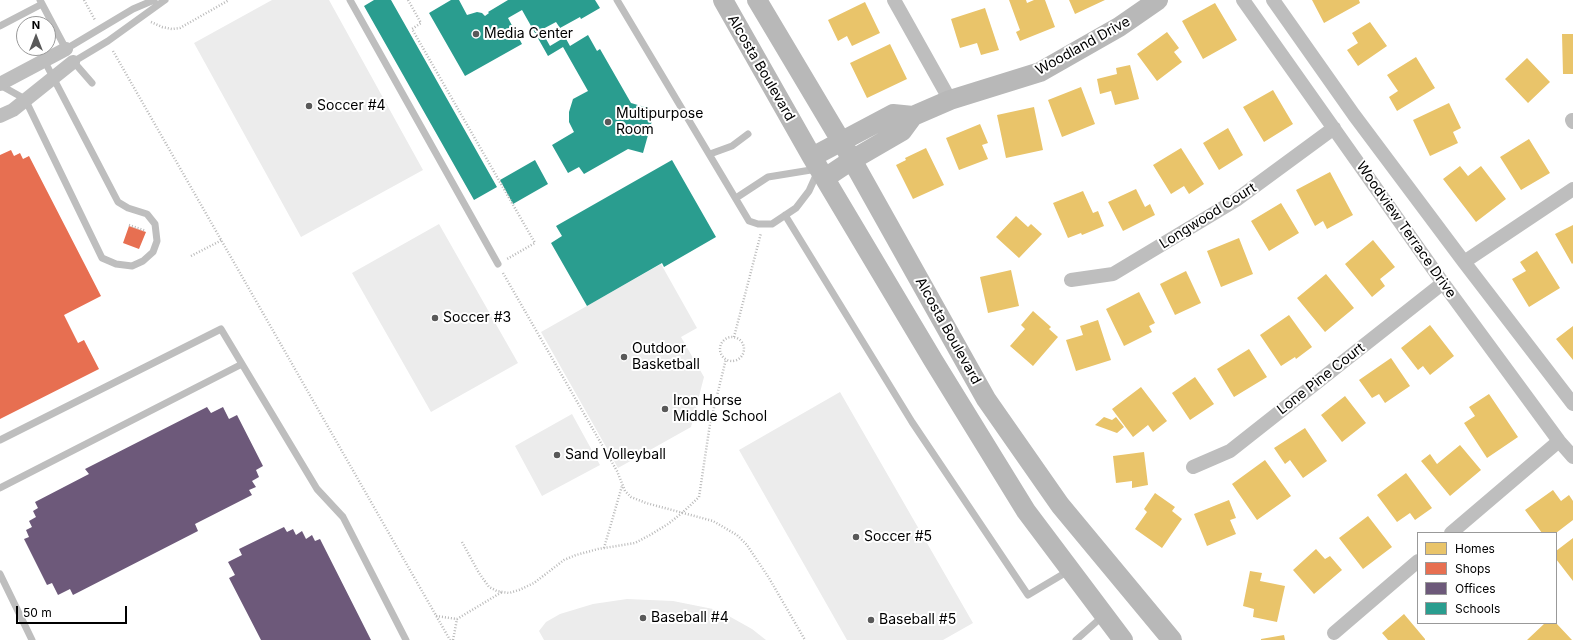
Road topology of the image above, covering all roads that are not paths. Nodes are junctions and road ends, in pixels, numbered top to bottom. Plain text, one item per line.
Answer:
1 (154, 0) edge
2 (165, 0) edge
3 (350, 0) edge
4 (617, 0) edge
5 (723, 0) edge
6 (757, 0) edge
7 (894, 0) edge
8 (1158, 0) edge
9 (1243, 0) edge
10 (1273, 0) edge
11 (41, 2) edge
12 (0, 26) edge
13 (66, 49) junction
14 (44, 60) junction
15 (73, 62) junction
16 (53, 78) junction
17 (92, 83) dead end
18 (0, 84) edge
19 (25, 99) junction
20 (950, 100) junction
21 (0, 116) edge
22 (913, 116) junction
23 (1334, 128) junction
24 (748, 134) dead end
25 (840, 141) junction
26 (710, 154) junction
27 (852, 160) junction
28 (819, 168) junction
29 (1573, 189) edge
30 (736, 198) junction
31 (785, 215) junction
32 (1464, 262) junction
33 (498, 264) road end
34 (1071, 280) dead end
35 (1443, 283) junction
36 (242, 364) junction
37 (1573, 404) edge
38 (0, 440) edge
39 (1559, 441) junction
40 (1573, 457) edge
41 (1194, 467) dead end
42 (0, 488) edge
43 (1452, 532) edge
44 (1417, 562) edge
45 (1070, 570) junction
46 (0, 574) edge
47 (1104, 615) junction
48 (1334, 633) dead end
49 (32, 640) edge
50 (406, 640) edge
51 (1076, 640) edge
52 (1124, 640) edge
53 (1172, 640) edge

1 - 13 lane
2 - 15 lane
3 - 33 lane
4 - 26 lane
5 - 28 main road, Alcosta Boulevard
6 - 25 main road, Alcosta Boulevard
7 - 20 street
8 - 20 main road, Woodland Drive
9 - 23 street, Woodview Terrace Drive
10 - 32 street, Woodview Terrace Drive
11 - 12 lane
11 - 13 lane
13 - 14 street
13 - 15 lane
14 - 16 lane
14 - 18 street
15 - 16 street
15 - 17 lane
16 - 19 street
16 - 19 lane
18 - 19 lane
19 - 21 street
20 - 22 main road, Woodland Drive
22 - 25 main road, Woodland Drive
22 - 27 main road, Woodland Drive
23 - 34 street, Longwood Court
23 - 35 street, Woodview Terrace Drive
24 - 26 lane
25 - 27 main road, Alcosta Boulevard
25 - 28 main road, Woodland Drive
26 - 30 lane
27 - 28 main road, Woodland Drive
27 - 53 main road, Alcosta Boulevard
28 - 30 lane
28 - 31 lane
28 - 45 main road, Alcosta Boulevard
29 - 32 street
30 - 31 lane
31 - 45 lane
32 - 37 street, Woodview Terrace Drive
35 - 39 street, Woodview Terrace Drive
35 - 41 street, Lone Pine Court
36 - 38 lane
36 - 42 lane
36 - 50 lane
39 - 40 street, Woodview Terrace Drive
39 - 43 street
44 - 48 street
45 - 47 main road, Alcosta Boulevard
46 - 49 lane
47 - 51 lane
47 - 52 main road, Alcosta Boulevard

